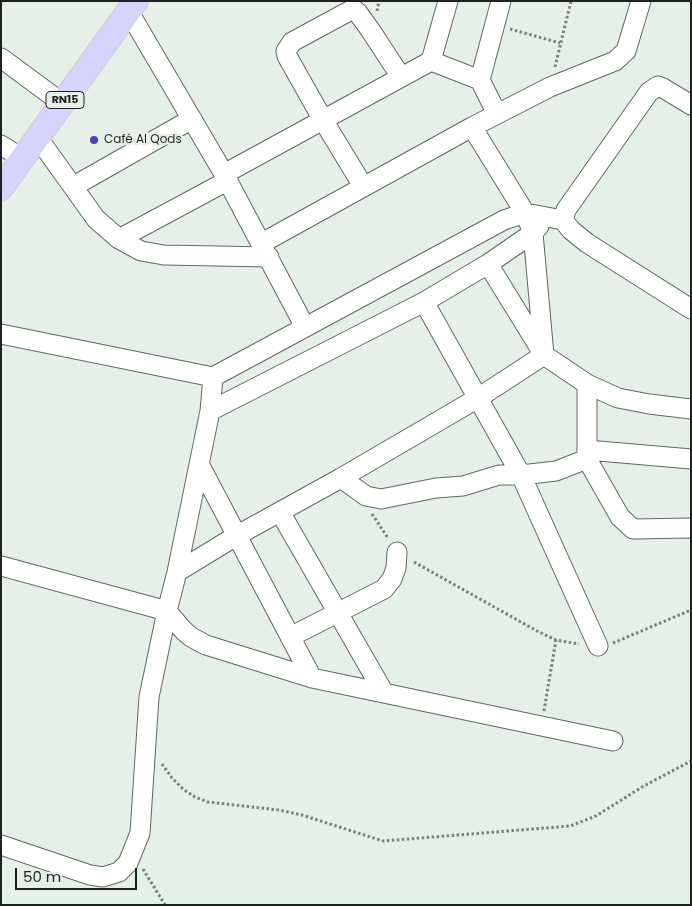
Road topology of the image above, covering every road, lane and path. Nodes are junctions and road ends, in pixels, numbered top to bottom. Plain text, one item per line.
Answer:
1 (448, 1) edge
2 (500, 1) edge
3 (571, 1) edge
4 (641, 1) edge
5 (132, 6) edge
6 (495, 24) junction
7 (560, 43) junction
8 (1, 58) edge
9 (431, 61) junction
10 (401, 77) junction
11 (480, 80) junction
12 (550, 87) junction
13 (62, 103) junction
14 (691, 105) edge
15 (497, 114) junction
16 (192, 119) junction
17 (323, 120) junction
18 (472, 127) junction
19 (38, 138) junction
20 (1, 145) edge
21 (23, 159) junction
22 (226, 178) junction
23 (74, 186) junction
24 (363, 186) junction
25 (1, 188) edge
26 (525, 213) junction
27 (555, 219) junction
28 (533, 233) junction
29 (119, 239) junction
30 (265, 250) junction
31 (488, 264) junction
32 (424, 302) junction
33 (691, 309) edge
34 (305, 327) junction
35 (1, 334) edge
36 (544, 355) junction
37 (212, 377) junction
38 (587, 384) junction
39 (478, 398) junction
40 (691, 409) edge
41 (210, 411) junction
42 (587, 454) junction
43 (691, 460) edge
44 (199, 464) junction
45 (521, 475) junction
46 (341, 478) junction
47 (357, 490) junction
48 (280, 512) junction
49 (691, 528) edge
50 (236, 536) junction
51 (397, 552) junction
52 (1, 566) edge
53 (177, 572) junction
54 (167, 610) junction
55 (691, 610) edge
56 (338, 612) junction
57 (290, 638) junction
58 (556, 640) junction
59 (598, 646) junction
60 (312, 678) junction
61 (384, 693) junction
62 (542, 726) junction
63 (147, 734) junction
64 (613, 741) dead end
65 (691, 762) edge
66 (1, 845) edge
67 (133, 853) junction
68 (165, 905) edge

1 - 9 street
2 - 6 street
3 - 7 path
4 - 12 street
5 - 13 main road, RN15
5 - 16 street
6 - 7 path
6 - 11 street
7 - 12 path
8 - 13 street
9 - 10 street
9 - 11 street
10 - 17 street
10 - 17 street
11 - 15 street
12 - 15 street
13 - 19 main road, RN15
14 - 27 street
15 - 18 street
16 - 22 street
16 - 23 street
17 - 22 street
17 - 24 street
18 - 24 street
18 - 26 street
19 - 21 main road, RN15
19 - 23 street
20 - 21 street
21 - 25 main road, RN15
22 - 29 street
22 - 30 street
23 - 29 street
24 - 30 street
26 - 27 street
26 - 28 street
26 - 34 street
27 - 28 street
27 - 33 street
28 - 31 street
28 - 36 street
29 - 30 street
30 - 34 street
31 - 32 street
31 - 36 street
32 - 39 street
32 - 41 street
34 - 37 street
35 - 37 street
36 - 38 street
36 - 39 street
37 - 41 street
38 - 40 street
38 - 42 street
39 - 45 street
39 - 46 street
41 - 44 street
42 - 43 street
42 - 45 street
42 - 49 street
44 - 50 street
44 - 53 street
45 - 47 street
45 - 59 street
46 - 47 street
46 - 48 street
47 - 51 path
48 - 50 street
48 - 56 street
50 - 53 street
50 - 57 street
51 - 56 street
51 - 58 path
52 - 54 street
53 - 54 street
54 - 60 street
54 - 63 street
55 - 59 path
56 - 57 street
56 - 61 street
57 - 60 street
58 - 59 path
58 - 62 path
60 - 61 street
61 - 62 street
62 - 64 street
63 - 65 path
63 - 67 street
66 - 67 street
67 - 68 path

